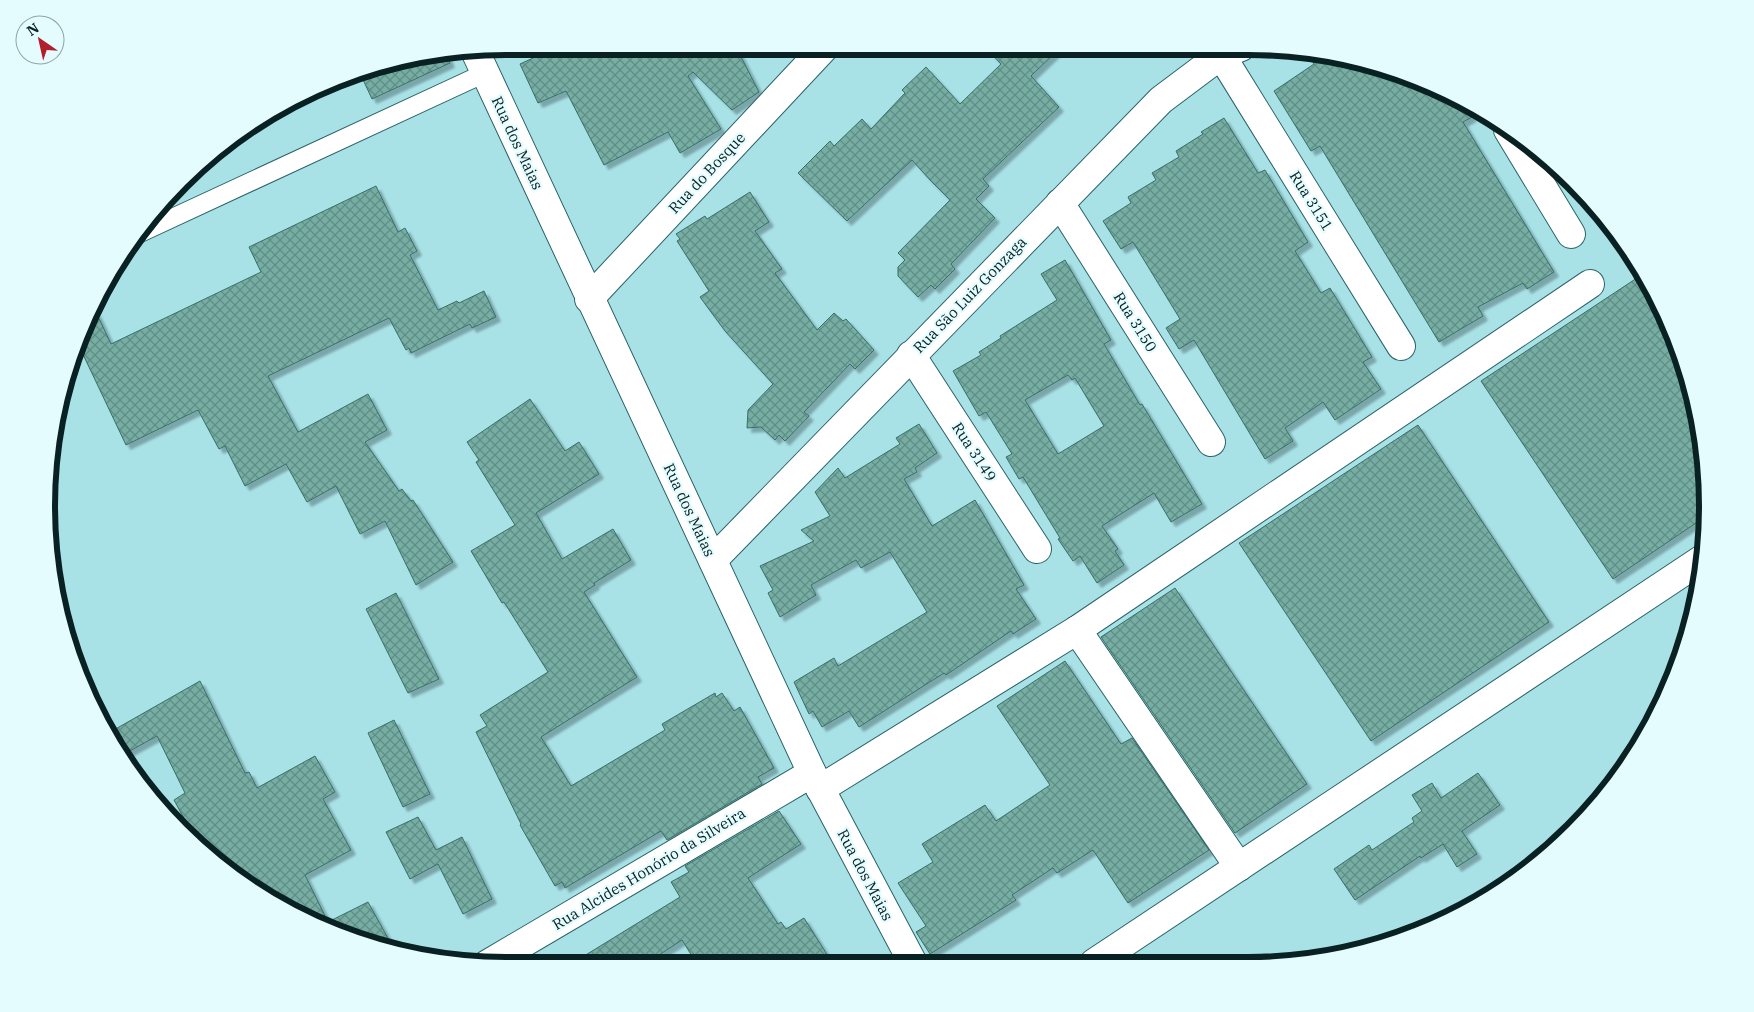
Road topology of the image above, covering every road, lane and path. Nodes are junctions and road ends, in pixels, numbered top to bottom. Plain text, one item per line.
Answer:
1 (818, 55) edge
2 (1220, 55) edge
3 (1230, 55) edge
4 (480, 62) edge
5 (1516, 143) edge
6 (1060, 202) junction
7 (151, 227) edge
8 (1571, 234) dead end
9 (1590, 284) dead end
10 (589, 299) junction
11 (1401, 346) dead end
12 (911, 354) junction
13 (1211, 442) dead end
14 (1037, 548) dead end
15 (713, 560) junction
16 (1695, 564) edge
17 (1077, 630) junction
18 (816, 781) junction
19 (1239, 867) junction
20 (501, 957) edge
21 (910, 957) edge
22 (1103, 957) edge

1 - 10 street, Rua do Bosque
2 - 6 street, Rua São Luiz Gonzaga
3 - 11 street, Rua 3151
4 - 7 lane
4 - 10 street, Rua dos Maias
5 - 8 street
6 - 12 street, Rua São Luiz Gonzaga
6 - 13 street, Rua 3150
9 - 17 street, Rua Alcides Honório da Silveira
10 - 15 street, Rua dos Maias
12 - 14 street, Rua 3149
12 - 15 street, Rua São Luiz Gonzaga
15 - 18 street, Rua dos Maias
16 - 19 street
17 - 18 street, Rua Alcides Honório da Silveira
17 - 19 street
18 - 20 street, Rua Alcides Honório da Silveira
18 - 21 street, Rua dos Maias
19 - 22 street

